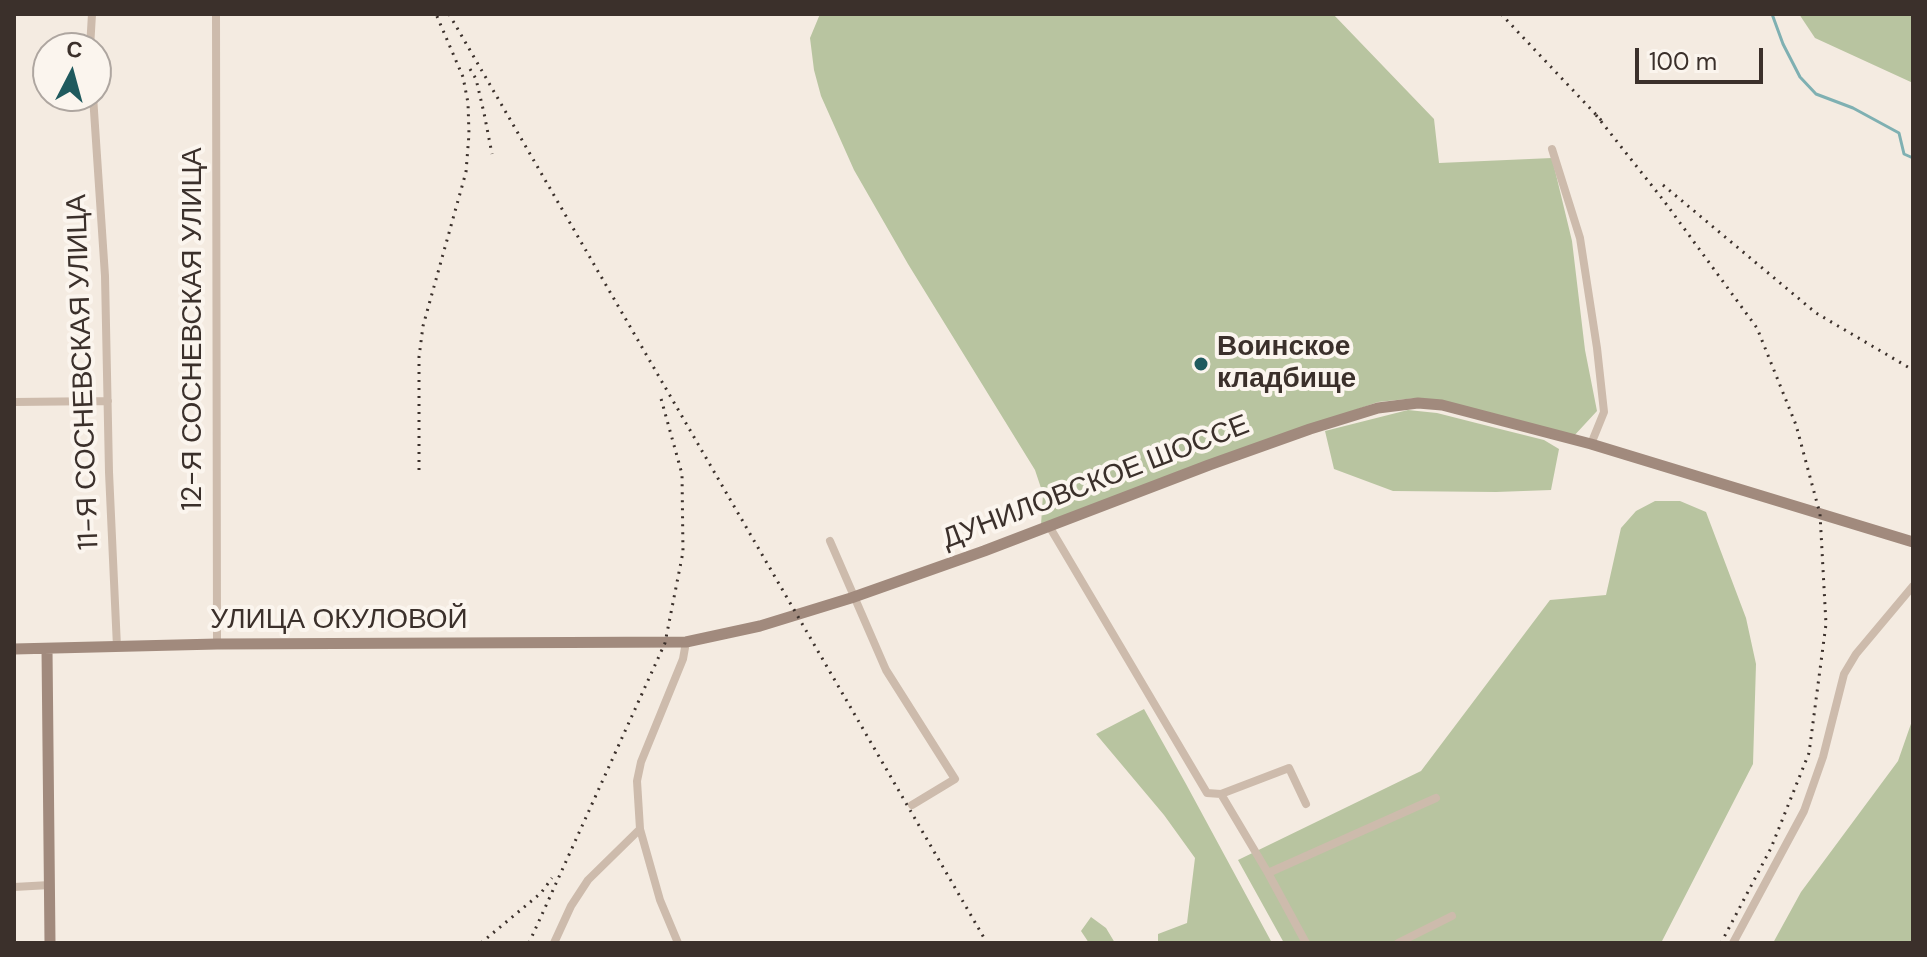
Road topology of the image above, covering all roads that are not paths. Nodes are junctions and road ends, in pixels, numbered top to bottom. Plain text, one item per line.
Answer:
1 (216, 14) edge
2 (94, 112) edge
3 (1552, 149) dead end
4 (108, 401) junction
5 (14, 402) edge
6 (1591, 444) junction
7 (1049, 526) junction
8 (830, 541) dead end
9 (1913, 542) edge
10 (1913, 586) edge
11 (856, 596) junction
12 (686, 642) junction
13 (665, 643) joint
14 (217, 644) junction
15 (117, 647) junction
16 (14, 649) edge
17 (47, 649) junction
18 (1221, 794) junction
19 (1436, 798) dead end
20 (1306, 804) dead end
21 (912, 805) dead end
22 (640, 829) junction
23 (1268, 873) junction
24 (50, 885) junction
25 (14, 887) edge
26 (1452, 916) dead end
27 (50, 943) edge
28 (554, 943) edge
29 (678, 943) edge
30 (1306, 943) edge
31 (1398, 943) edge
32 (1733, 943) edge

1 - 14 street, 12-Я СОСНЕВСКАЯ УЛИЦА
2 - 4 street, 11-Я СОСНЕВСКАЯ УЛИЦА
3 - 6 street
4 - 5 street
4 - 15 street, 11-Я СОСНЕВСКАЯ УЛИЦА
6 - 7 street, ДУНИЛОВСКОЕ ШОССЕ
6 - 9 street, ДУНИЛОВСКОЕ ШОССЕ
7 - 11 street, ДУНИЛОВСКОЕ ШОССЕ
7 - 18 street
8 - 11 street
10 - 32 street
11 - 12 street, ДУНИЛОВСКОЕ ШОССЕ
11 - 21 street
12 - 13 street, ДУНИЛОВСКОЕ ШОССЕ
12 - 22 street
13 - 14 street, УЛИЦА ОКУЛОВОЙ
14 - 15 street, УЛИЦА ОКУЛОВОЙ
15 - 17 street, УЛИЦА ОКУЛОВОЙ
16 - 17 street, УЛИЦА ОКУЛОВОЙ
17 - 24 street
18 - 20 street
18 - 23 street
19 - 23 street
22 - 28 street
22 - 29 street
23 - 30 street
24 - 25 street
24 - 27 street
26 - 31 street

